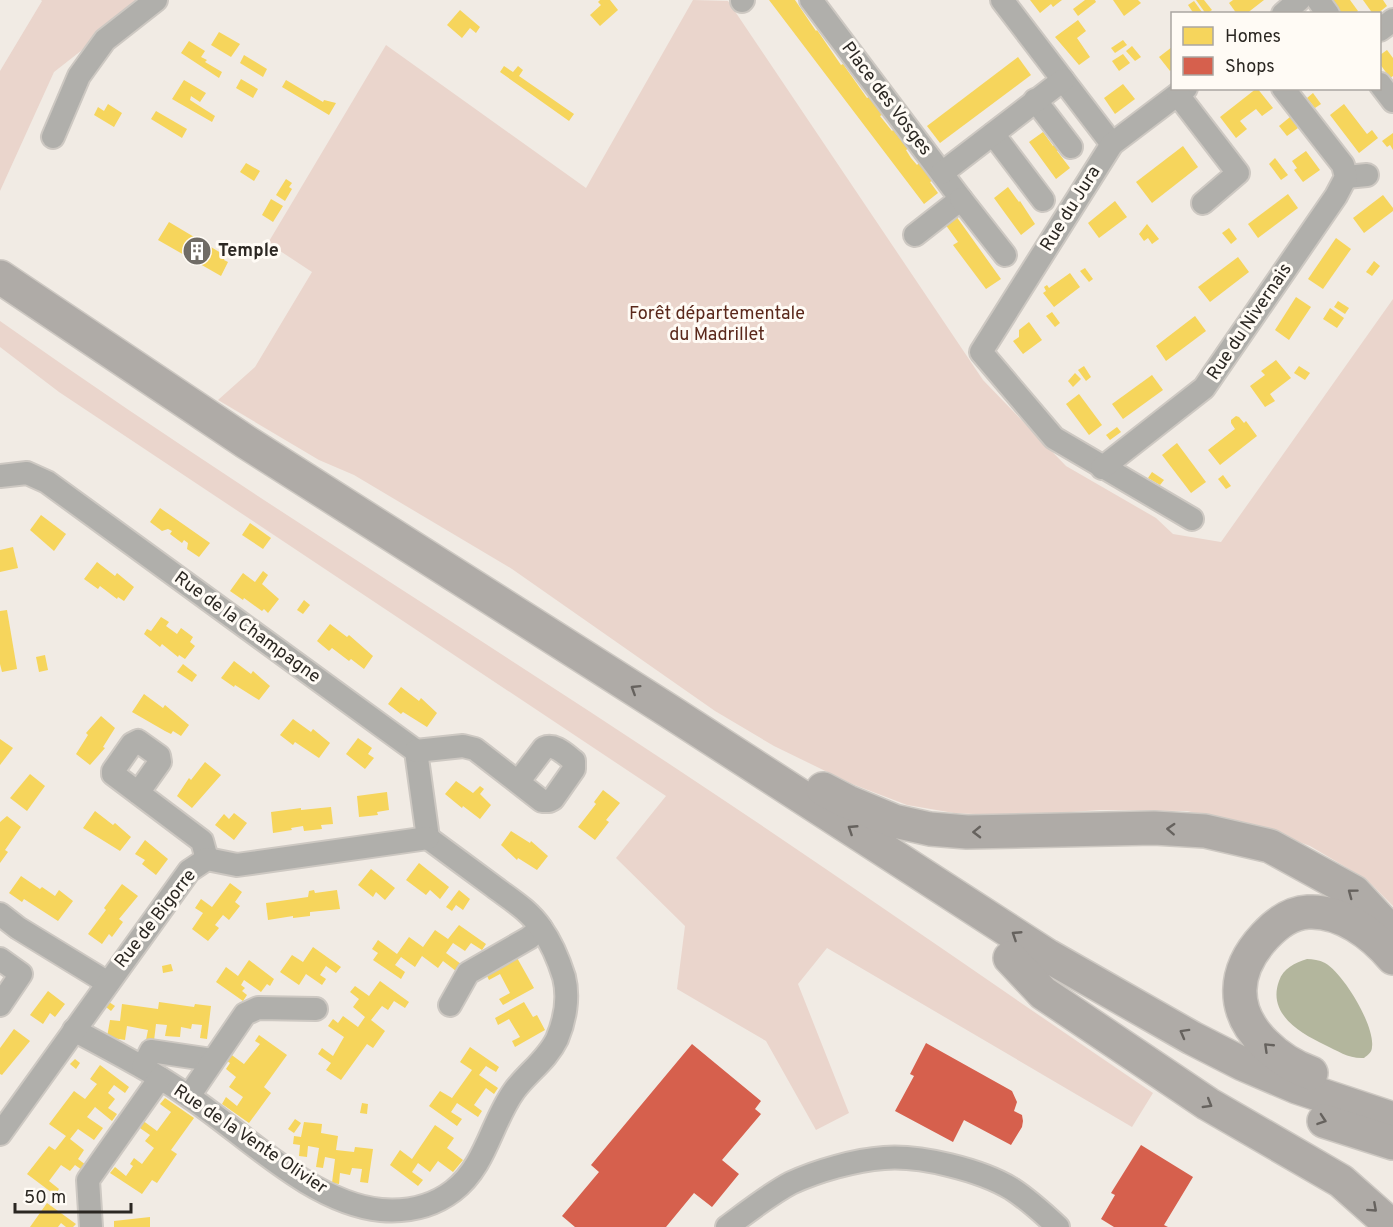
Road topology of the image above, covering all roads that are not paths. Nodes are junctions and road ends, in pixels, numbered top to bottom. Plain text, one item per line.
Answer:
1 (156, 0) edge
2 (811, 0) edge
3 (1002, 0) edge
4 (1299, 0) edge
5 (1284, 12) edge
6 (1393, 20) edge
7 (1381, 29) edge
8 (1063, 80) junction
9 (1381, 85) edge
10 (1285, 90) edge
11 (1182, 92) edge
12 (1035, 100) junction
13 (1393, 101) edge
14 (993, 134) junction
15 (53, 137) dead end
16 (1112, 144) junction
17 (1071, 147) dead end
18 (942, 173) junction
19 (961, 199) junction
20 (1043, 200) dead end
21 (1203, 203) dead end
22 (915, 236) dead end
23 (1005, 255) dead end
24 (0, 277) edge
25 (0, 302) edge
26 (1102, 468) junction
27 (0, 476) edge
28 (1192, 519) dead end
29 (669, 711) junction
30 (416, 751) junction
31 (518, 782) dead end
32 (138, 793) dead end
33 (428, 838) junction
34 (207, 859) junction
35 (0, 914) edge
36 (18, 928) junction
37 (541, 928) junction
38 (1393, 934) edge
39 (1010, 958) junction
40 (1393, 958) edge
41 (108, 983) junction
42 (0, 1005) edge
43 (450, 1005) dead end
44 (316, 1009) dead end
45 (74, 1030) junction
46 (212, 1060) junction
47 (151, 1073) junction
48 (189, 1096) junction
49 (1393, 1107) edge
50 (1393, 1119) edge
51 (0, 1134) edge
52 (1393, 1143) edge
53 (91, 1227) edge
54 (727, 1227) edge
55 (1058, 1227) edge
56 (1393, 1227) edge

1 - 15 street
2 - 18 street, Place des Vosges
3 - 8 street
4 - 5 street
6 - 7 street
8 - 12 street
8 - 16 street
9 - 13 street
10 - 26 street, Rue du Nivernais
11 - 16 street, Rue du Jura
11 - 21 street
12 - 14 street
12 - 17 street
14 - 18 street
14 - 20 street
16 - 26 street, Rue du Jura
18 - 19 street, Place des Vosges
19 - 22 street
19 - 23 street, Place des Vosges
29 -> 24 highway
25 - 39 highway
26 - 28 street
27 - 30 street, Rue de la Champagne
38 -> 29 highway
50 -> 29 highway
30 - 31 street
30 - 33 street
32 - 34 street
33 - 34 street, Rue de Bigorre
33 - 37 street, Rue de la Vente Olivier
34 - 41 street, Rue de Bigorre
35 - 36 street
36 - 41 street
36 - 42 street
37 - 43 street
37 - 48 street, Rue de la Vente Olivier
39 -> 52 highway
39 -> 56 highway
49 -> 40 highway
41 - 45 street, Rue de Bigorre
44 - 46 street
45 - 47 street, Rue de la Vente Olivier
45 - 51 street, Rue de Bigorre
46 - 47 street
46 - 48 street
47 - 48 street, Rue de la Vente Olivier
47 - 53 street
54 - 55 street

